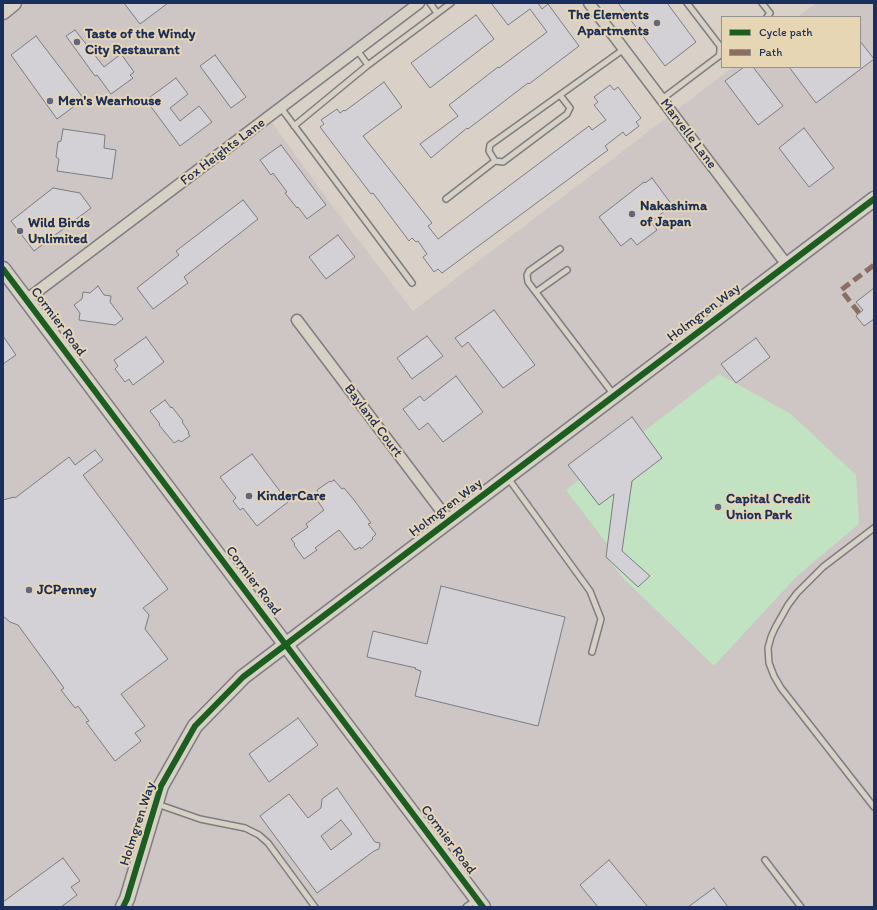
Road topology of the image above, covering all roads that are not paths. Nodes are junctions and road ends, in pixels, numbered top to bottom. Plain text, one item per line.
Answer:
1 (14, 3) edge
2 (419, 3) edge
3 (430, 3) edge
4 (451, 3) edge
5 (589, 3) edge
6 (687, 3) edge
7 (762, 3) edge
8 (3, 12) edge
9 (437, 13) junction
10 (768, 16) edge
11 (624, 49) junction
12 (357, 50) junction
13 (721, 51) edge
14 (368, 65) junction
15 (560, 95) junction
16 (662, 99) junction
17 (281, 108) junction
18 (294, 126) junction
19 (495, 160) junction
20 (446, 199) dead end
21 (874, 199) edge
22 (560, 250) dead end
23 (787, 265) junction
24 (3, 269) edge
25 (567, 270) dead end
26 (412, 283) dead end
27 (536, 292) junction
28 (26, 300) junction
29 (297, 320) dead end
30 (614, 396) junction
31 (507, 477) junction
32 (449, 521) junction
33 (874, 528) edge
34 (286, 645) junction
35 (592, 652) dead end
36 (156, 804) junction
37 (874, 807) edge
38 (765, 860) dead end
39 (476, 904) edge
40 (123, 907) edge
41 (315, 907) edge
42 (801, 907) edge

1 - 8 street
2 - 12 street, Fox Heights Lane
3 - 9 lane
4 - 9 lane
5 - 11 street, Marvelle Lane
6 - 13 lane
7 - 10 lane
9 - 14 lane
11 - 15 lane
11 - 16 street, Marvelle Lane
12 - 14 lane
12 - 17 street, Fox Heights Lane
13 - 16 lane
14 - 18 lane
15 - 19 lane
15 - 19 lane
16 - 23 street, Marvelle Lane
17 - 18 lane
17 - 28 street, Fox Heights Lane
18 - 26 lane
19 - 20 lane
21 - 23 street, Holmgren Way
22 - 27 lane
23 - 30 street, Holmgren Way
24 - 28 street, Cormier Road
25 - 27 lane
27 - 30 lane
28 - 34 street, Cormier Road
29 - 32 street, Bayland Court
30 - 31 street, Holmgren Way
31 - 32 street, Holmgren Way
31 - 35 lane
32 - 34 street, Holmgren Way
33 - 37 lane
34 - 36 street, Holmgren Way
34 - 39 street, Cormier Road
36 - 40 street, Holmgren Way
36 - 41 lane
38 - 42 lane

